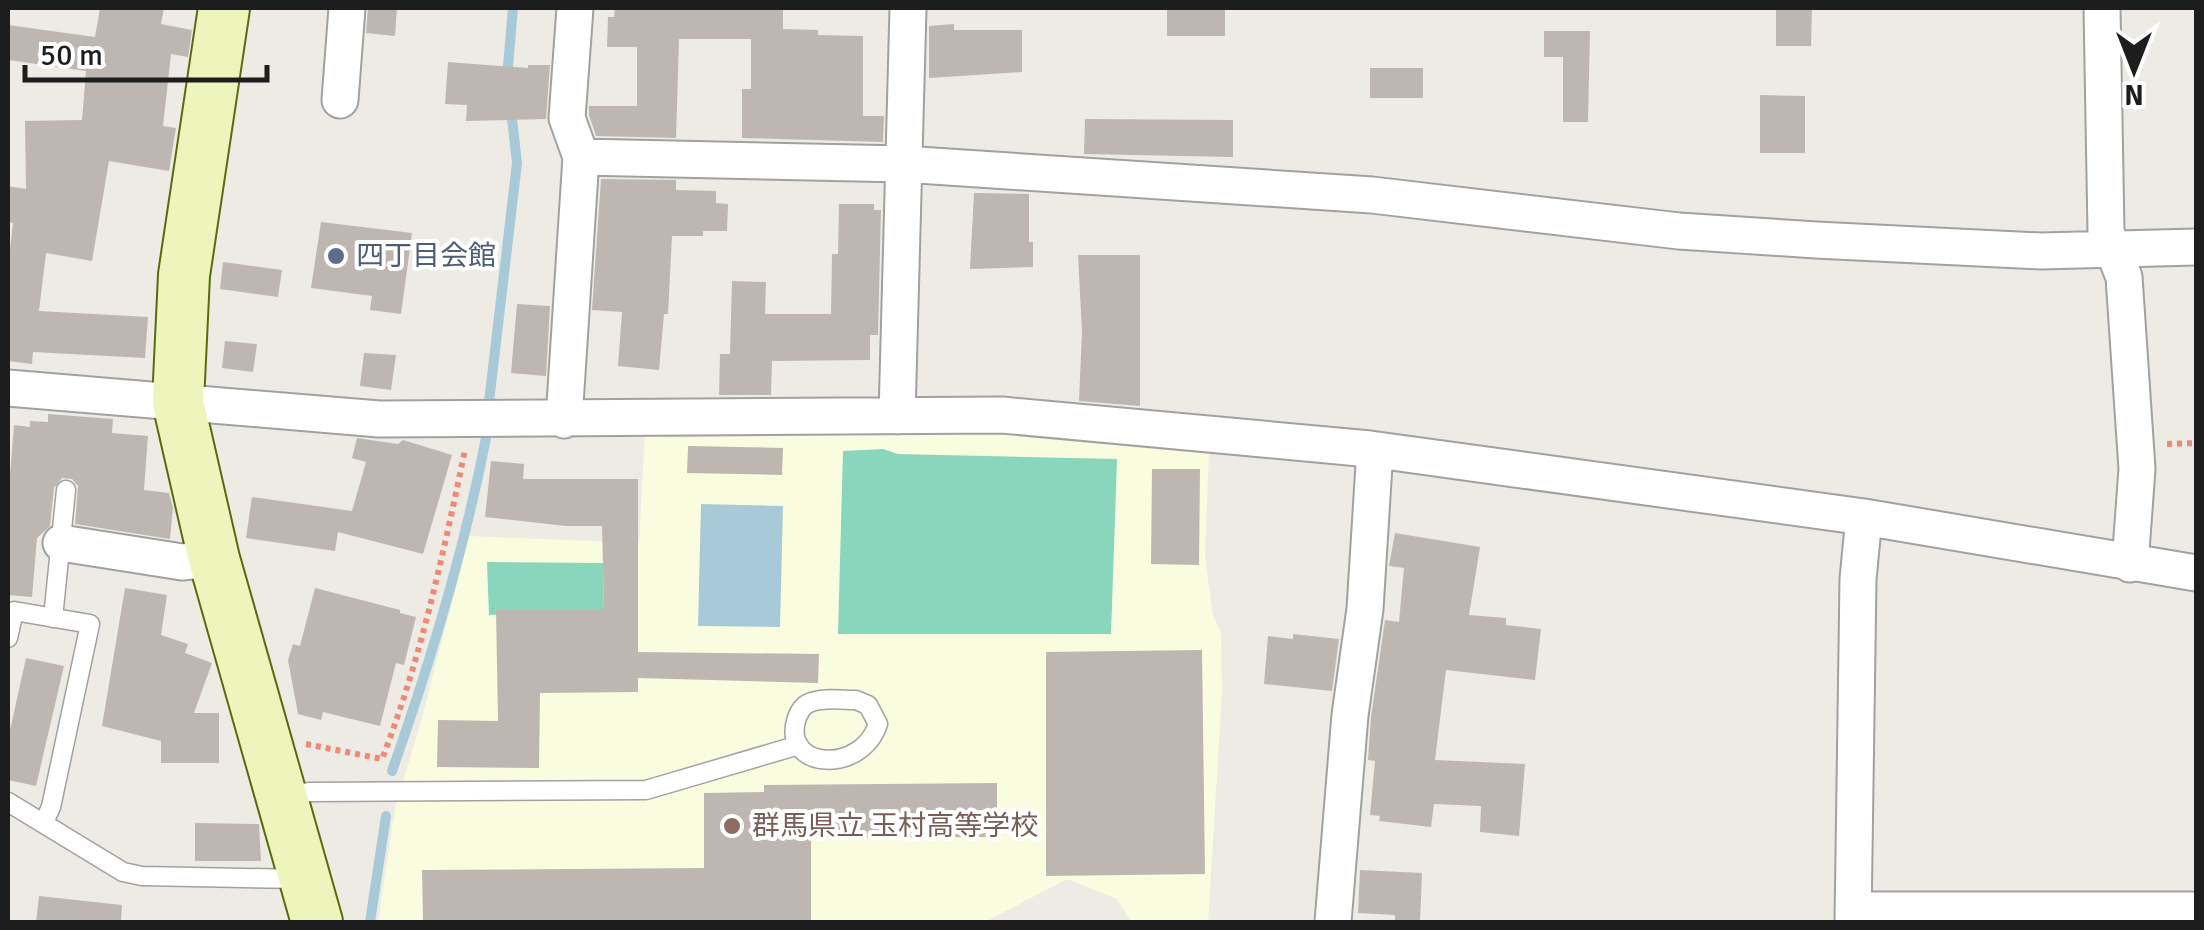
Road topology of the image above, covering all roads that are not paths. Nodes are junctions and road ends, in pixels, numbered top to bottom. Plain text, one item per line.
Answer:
1 (224, 8) edge
2 (347, 8) edge
3 (575, 8) edge
4 (908, 8) edge
5 (2102, 8) edge
6 (340, 100) dead end
7 (581, 157) junction
8 (903, 164) junction
9 (2196, 247) edge
10 (2112, 250) junction
11 (8, 388) edge
12 (178, 402) junction
13 (897, 416) junction
14 (564, 420) junction
15 (1370, 449) junction
16 (66, 490) dead end
17 (1864, 518) junction
18 (60, 543) junction
19 (214, 559) junction
20 (2130, 564) junction
21 (2196, 574) edge
22 (53, 618) junction
23 (8, 638) edge
24 (799, 745) junction
25 (284, 796) junction
26 (8, 802) edge
27 (44, 822) junction
28 (312, 901) edge
29 (2196, 910) edge
30 (1853, 916) edge
31 (1333, 922) edge

1 - 12 street
2 - 6 street
3 - 7 street
4 - 8 street
5 - 10 street
7 - 8 street
7 - 14 street
8 - 10 street
8 - 13 street
9 - 10 street
10 - 20 street
11 - 12 street
12 - 14 street
12 - 19 street
13 - 14 street
13 - 15 street
15 - 17 street
15 - 31 street
16 - 18 lane
17 - 20 street
17 - 30 street
18 - 19 street
18 - 22 lane
19 - 25 street
20 - 21 street
22 - 23 lane
22 - 27 lane
24 - 24 lane
24 - 25 lane
25 - 28 street
26 - 27 lane
27 - 28 lane
29 - 30 street

